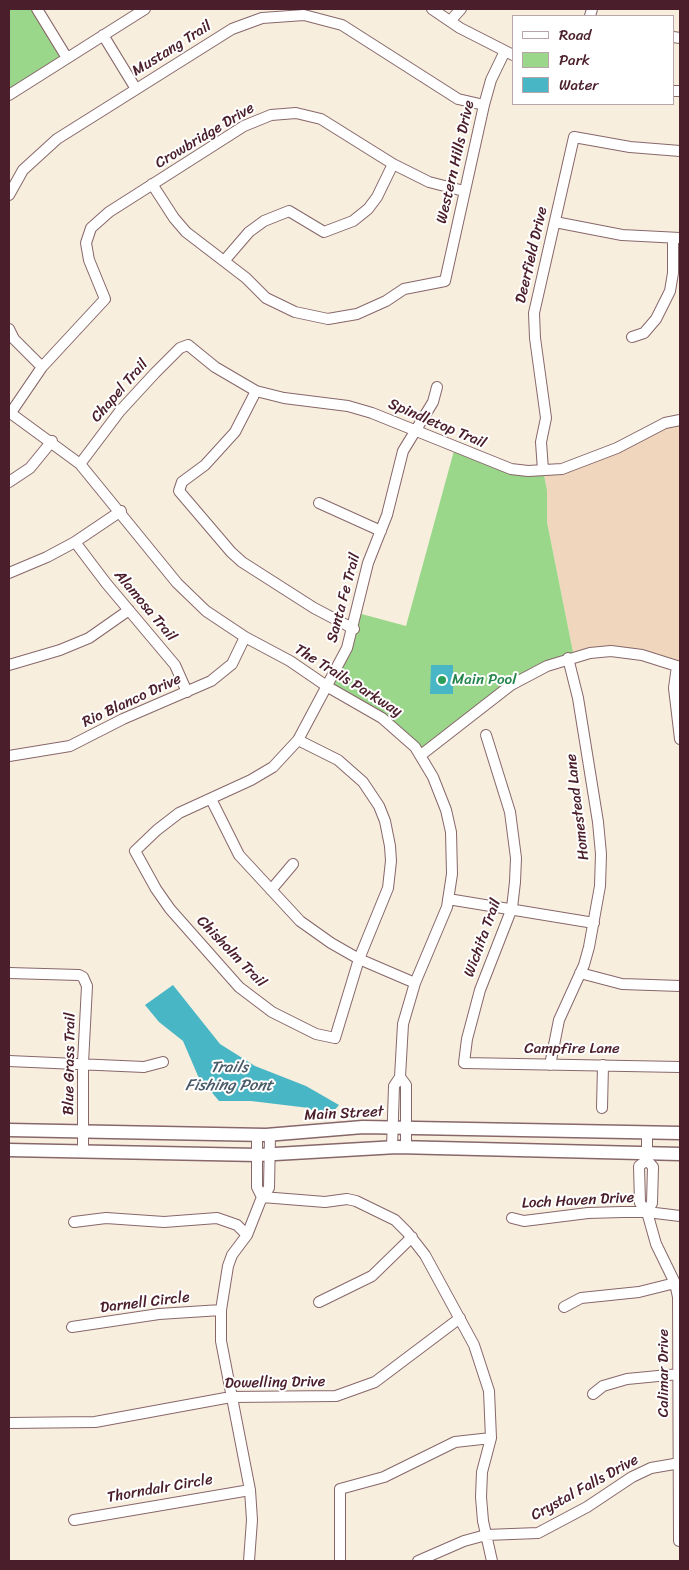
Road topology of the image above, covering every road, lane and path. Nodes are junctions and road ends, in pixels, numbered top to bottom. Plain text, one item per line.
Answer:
1 (37, 9) edge
2 (145, 9) edge
3 (432, 9) edge
4 (461, 9) edge
5 (450, 21) junction
6 (103, 35) junction
7 (509, 53) edge
8 (67, 58) junction
9 (136, 89) junction
10 (9, 95) edge
11 (484, 105) junction
12 (680, 151) edge
13 (394, 164) junction
14 (152, 184) junction
15 (464, 191) junction
16 (9, 195) edge
17 (555, 222) junction
18 (676, 238) edge
19 (224, 261) junction
20 (9, 329) edge
21 (632, 337) dead end
22 (188, 345) joint
23 (42, 366) junction
24 (438, 387) dead end
25 (256, 391) junction
26 (10, 413) edge
27 (680, 420) edge
28 (414, 430) junction
29 (52, 441) junction
30 (80, 464) junction
31 (542, 470) junction
32 (9, 482) edge
33 (319, 503) dead end
34 (121, 511) junction
35 (381, 531) junction
36 (75, 542) junction
37 (9, 573) edge
38 (129, 610) junction
39 (354, 629) junction
40 (245, 637) junction
41 (568, 658) junction
42 (9, 664) edge
43 (679, 666) edge
44 (328, 687) junction
45 (187, 692) junction
46 (486, 735) dead end
47 (680, 739) edge
48 (298, 740) junction
49 (421, 755) junction
50 (9, 756) edge
51 (211, 799) junction
52 (135, 852) joint
53 (293, 864) dead end
54 (270, 890) junction
55 (448, 898) junction
56 (512, 908) junction
57 (594, 923) junction
58 (359, 959) junction
59 (580, 972) junction
60 (9, 973) edge
61 (415, 983) junction
62 (680, 986) edge
63 (9, 1061) edge
64 (163, 1062) dead end
65 (464, 1062) joint
66 (83, 1064) junction
67 (550, 1065) junction
68 (603, 1065) junction
69 (680, 1067) edge
70 (602, 1108) dead end
71 (399, 1128) junction
72 (9, 1130) edge
73 (83, 1130) junction
74 (647, 1132) junction
75 (680, 1133) edge
76 (264, 1135) junction
77 (392, 1148) junction
78 (406, 1148) junction
79 (9, 1150) edge
80 (84, 1152) junction
81 (680, 1154) edge
82 (264, 1155) junction
83 (647, 1156) junction
84 (262, 1197) junction
85 (647, 1212) junction
86 (680, 1216) edge
87 (512, 1218) dead end
88 (74, 1222) dead end
89 (247, 1235) junction
90 (412, 1237) junction
91 (675, 1283) junction
92 (319, 1302) dead end
93 (564, 1307) dead end
94 (221, 1310) junction
95 (460, 1318) junction
96 (72, 1327) dead end
97 (679, 1374) junction
98 (592, 1394) dead end
99 (232, 1397) junction
100 (9, 1423) edge
101 (491, 1438) junction
102 (680, 1463) edge
103 (250, 1490) junction
104 (74, 1520) dead end
105 (486, 1535) junction
106 (679, 1541) edge
107 (250, 1561) edge
108 (340, 1561) edge
109 (418, 1561) edge
110 (492, 1561) edge

1 - 8 street
2 - 6 street
3 - 5 street
4 - 5 street
5 - 7 street
6 - 8 street
6 - 9 street
7 - 11 street, Western Hills Drive
8 - 10 street
9 - 11 street, Mustang Trail
9 - 16 street, Mustang Trail
11 - 15 street, Western Hills Drive
12 - 17 street, Deerfield Drive
13 - 14 street, Crowbridge Drive
13 - 15 street, Crowbridge Drive
13 - 19 street
14 - 19 street
14 - 23 street, Crowbridge Drive
15 - 19 street, Western Hills Drive
17 - 18 street
17 - 31 street, Deerfield Drive
18 - 21 street
20 - 23 street
22 - 25 street, Spindletop Trail
22 - 30 street, Chapel Trail
23 - 26 street
24 - 28 street, Santa Fe Trail
25 - 28 street, Spindletop Trail
25 - 39 street
26 - 29 street, The Trails Parkway
27 - 31 street, Spindletop Trail
28 - 31 street, Spindletop Trail
28 - 35 street, Santa Fe Trail
29 - 30 street, The Trails Parkway
29 - 32 street
30 - 34 street, The Trails Parkway
33 - 35 street
34 - 36 street
34 - 40 street, The Trails Parkway
35 - 39 street, Santa Fe Trail
36 - 37 street
36 - 38 street, Alamosa Trail
38 - 42 street
38 - 45 street, Alamosa Trail
39 - 44 street, Santa Fe Trail
40 - 44 street, The Trails Parkway
40 - 45 street, Rio Blanco Drive
41 - 43 street
41 - 49 street
41 - 57 street, Homestead Lane
43 - 47 street
44 - 48 street, Santa Fe Trail
44 - 49 street, The Trails Parkway
45 - 50 street, Rio Blanco Drive
46 - 56 street, Wichita Trail
48 - 51 street, Santa Fe Trail
48 - 58 street
49 - 55 street, The Trails Parkway
51 - 52 street, Santa Fe Trail
51 - 54 street
52 - 58 street, Chisholm Trail
53 - 54 street
54 - 58 street
55 - 56 street
55 - 61 street, The Trails Parkway
56 - 57 street
56 - 65 street, Wichita Trail
57 - 59 street, Homestead Lane
58 - 61 street
59 - 62 street
59 - 67 street, Homestead Lane
60 - 66 street, Blue Grass Trail
61 - 71 street, The Trails Parkway
63 - 66 street
64 - 66 street
65 - 67 street, Campfire Lane
66 - 73 street, Blue Grass Trail
67 - 68 street, Campfire Lane
68 - 69 street, Campfire Lane
68 - 70 street
71 - 74 main road, Main Street
71 - 76 main road, Main Street
71 - 77 street, The Trails Parkway
71 - 78 street, The Trails Parkway
72 - 73 main road, Main Street
73 - 76 main road, Main Street
73 - 80 street, Blue Grass Trail
74 - 75 main road, Main Street
74 - 83 street, Calimar Drive
76 - 82 street
77 - 78 main road
77 - 82 main road
78 - 83 main road
79 - 80 main road
80 - 82 main road
81 - 83 main road
82 - 84 street
83 - 85 street, Calimar Drive
84 - 89 street
84 - 90 street
85 - 86 street, Loch Haven Drive
85 - 87 street, Loch Haven Drive
85 - 91 street, Calimar Drive
88 - 89 street
89 - 94 street
90 - 92 street
90 - 95 street
91 - 93 street
91 - 97 street, Calimar Drive
94 - 96 street, Darnell Circle
94 - 99 street
95 - 99 street, Dowelling Drive
95 - 101 street
97 - 98 street
97 - 102 street, Calimar Drive
99 - 100 street, Dowelling Drive
99 - 103 street
101 - 105 street
101 - 108 street
102 - 105 street, Crystal Falls Drive
102 - 106 street, Calimar Drive
103 - 104 street, Thorndalr Circle
103 - 107 street
105 - 109 street, Crystal Falls Drive
105 - 110 street

